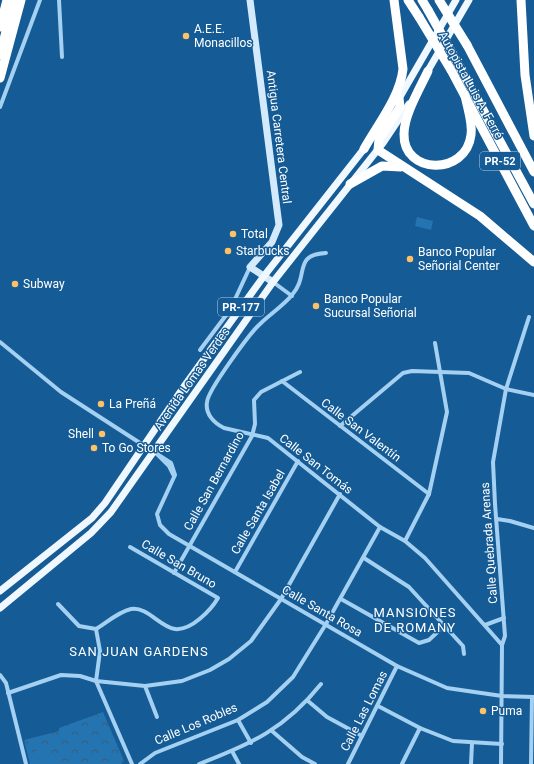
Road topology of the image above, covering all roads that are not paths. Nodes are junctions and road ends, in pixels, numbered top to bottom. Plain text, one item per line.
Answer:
1 (7, 0) edge
2 (40, 0) edge
3 (59, 0) edge
4 (250, 0) edge
5 (394, 0) edge
6 (408, 0) edge
7 (422, 0) edge
8 (439, 0) edge
9 (456, 0) edge
10 (469, 0) edge
11 (521, 0) edge
12 (19, 1) edge
13 (0, 26) edge
14 (0, 55) edge
15 (62, 57) dead end
16 (428, 71) junction
17 (0, 78) edge
18 (465, 95) junction
19 (398, 98) junction
20 (0, 107) edge
21 (534, 136) edge
22 (364, 148) junction
23 (378, 150) junction
24 (407, 168) junction
25 (534, 172) edge
26 (350, 184) junction
27 (534, 204) edge
28 (534, 226) edge
29 (326, 253) dead end
30 (534, 262) edge
31 (250, 267) junction
32 (264, 276) junction
33 (273, 282) junction
34 (292, 296) junction
35 (529, 317) dead end
36 (0, 342) edge
37 (435, 343) dead end
38 (200, 350) dead end
39 (300, 372) dead end
40 (439, 372) junction
41 (282, 381) junction
42 (506, 389) junction
43 (534, 394) edge
44 (340, 426) junction
45 (252, 436) junction
46 (144, 447) junction
47 (156, 454) junction
48 (298, 461) junction
49 (340, 494) junction
50 (429, 494) junction
51 (497, 519) junction
52 (380, 527) junction
53 (534, 528) edge
54 (405, 541) junction
55 (130, 547) dead end
56 (188, 547) junction
57 (364, 558) junction
58 (235, 572) junction
59 (174, 573) junction
60 (0, 591) edge
61 (281, 598) junction
62 (341, 599) junction
63 (58, 604) dead end
64 (0, 608) edge
65 (504, 618) junction
66 (326, 624) junction
67 (485, 625) junction
68 (445, 626) junction
69 (96, 629) junction
70 (502, 645) junction
71 (464, 654) dead end
72 (397, 666) junction
73 (0, 676) edge
74 (96, 681) junction
75 (321, 684) dead end
76 (145, 686) junction
77 (8, 693) junction
78 (502, 696) junction
79 (533, 697) edge
80 (308, 701) junction
81 (378, 706) junction
82 (157, 717) dead end
83 (238, 720) junction
84 (533, 727) edge
85 (420, 728) junction
86 (272, 731) junction
87 (362, 736) junction
88 (250, 743) junction
89 (472, 743) junction
90 (502, 744) junction
91 (232, 751) junction
92 (26, 764) edge
93 (132, 764) edge
94 (140, 764) edge
95 (199, 764) edge
96 (239, 764) edge
97 (315, 764) edge
98 (348, 764) edge
99 (402, 764) edge
100 (471, 764) edge
101 (501, 764) edge
102 (531, 764) edge

1 - 13 highway
2 - 20 street
3 - 15 street
4 - 31 street, Antigua Carretera Central
5 - 22 highway
6 - 18 highway, Autopista Luis A. Ferré / PR-52, bridge
7 - 27 highway, bridge
8 - 25 highway, Autopista Luis A. Ferré / PR-52, bridge
9 - 19 main road, Avenida Lomas Verdes / PR-177
10 - 16 main road, Avenida Lomas Verdes / PR-177
11 - 21 highway
12 - 14 highway
12 - 17 highway
16 - 18 highway
16 - 23 main road, Avenida Lomas Verdes / PR-177
18 - 28 highway, Autopista Luis A. Ferré / PR-52
19 - 22 main road, Avenida Lomas Verdes / PR-177
19 - 23 highway
22 - 32 main road, Avenida Lomas Verdes / PR-177
23 - 24 highway
23 - 26 main road, Avenida Lomas Verdes / PR-177
24 - 26 highway
24 - 30 highway
26 - 33 main road, Avenida Lomas Verdes / PR-177
29 - 34 street, Calle San Tomás
31 - 32 street
31 - 38 street
32 - 33 street
32 - 46 main road, Avenida Lomas Verdes / PR-177
33 - 34 street
33 - 47 main road, Avenida Lomas Verdes / PR-177
34 - 45 street, Calle San Tomás
35 - 42 street, Calle Quebrada Arenas
36 - 46 street, Calle Santa Rosa
37 - 40 street
39 - 41 street, Calle San Bernardino
40 - 42 street
40 - 44 street
40 - 50 street
41 - 44 street, Calle San Valentín
41 - 45 street, Calle San Bernardino
42 - 43 street
42 - 51 street, Calle Quebrada Arenas
44 - 50 street, Calle San Valentín
45 - 48 street, Calle San Tomás
45 - 56 street, Calle San Bernardino
46 - 47 street, Calle Santa Rosa
46 - 60 main road, Avenida Lomas Verdes / PR-177
47 - 56 street, Calle Santa Rosa
47 - 64 main road, Avenida Lomas Verdes / PR-177
48 - 49 street, Calle San Tomás
48 - 58 street, Calle Santa Isabel
49 - 52 street, Calle San Tomás
49 - 61 street
50 - 54 street
51 - 53 street
51 - 65 street, Calle Quebrada Arenas
52 - 54 street, Calle San Tomás
52 - 57 street, Calle Los Robles
54 - 67 street, Calle San Tomás
55 - 59 street, Calle San Bruno
56 - 58 street, Calle Santa Rosa
56 - 59 street, Calle San Bernardino
57 - 62 street, Calle Los Robles
57 - 68 street
58 - 61 street, Calle Santa Rosa
59 - 69 street, Calle San Bruno
61 - 66 street, Calle Santa Rosa
61 - 76 street
62 - 66 street, Calle Los Robles
62 - 68 street
63 - 69 street
65 - 67 street
65 - 70 street, Calle Quebrada Arenas
66 - 72 street, Calle Santa Rosa
66 - 83 street, Calle Los Robles
67 - 70 street, Calle San Tomás
68 - 71 street
69 - 74 street
70 - 78 street, Calle Quebrada Arenas
72 - 78 street, Calle Santa Rosa
72 - 81 street, Calle Las Lomas
73 - 77 street
74 - 76 street
74 - 77 street
74 - 93 street
75 - 80 street
76 - 82 street
77 - 92 street
78 - 79 street, Calle Santa Rosa
78 - 90 street, Calle Quebrada Arenas
79 - 84 street
80 - 86 street
80 - 87 street
81 - 85 street
81 - 87 street, Calle Las Lomas
83 - 88 street
83 - 94 street, Calle Los Robles
84 - 102 street
85 - 89 street
85 - 99 street
86 - 88 street
86 - 97 street
87 - 98 street, Calle Las Lomas
88 - 91 street
89 - 90 street
89 - 100 street
90 - 101 street, Calle Quebrada Arenas
91 - 95 street
91 - 96 street

